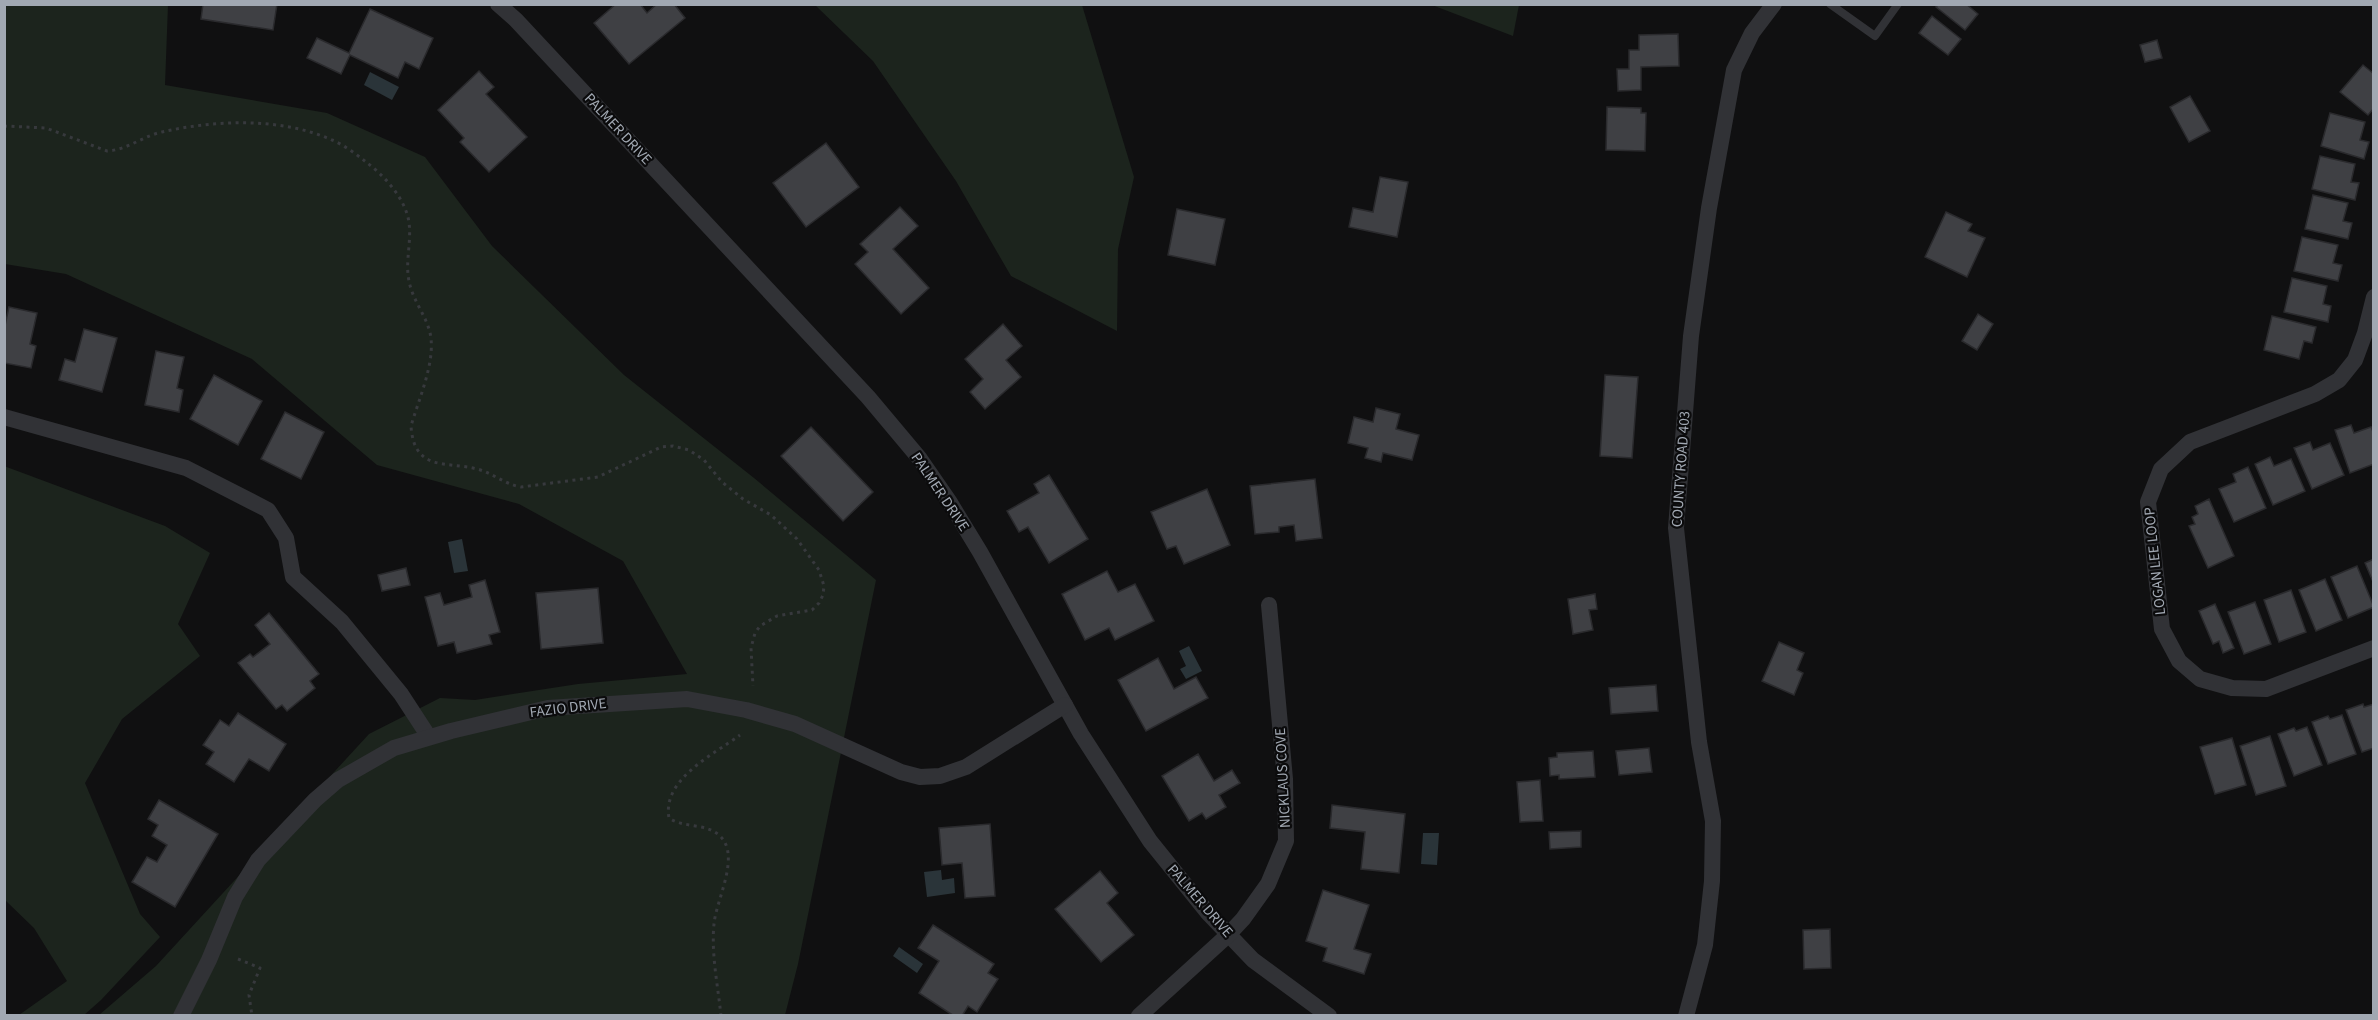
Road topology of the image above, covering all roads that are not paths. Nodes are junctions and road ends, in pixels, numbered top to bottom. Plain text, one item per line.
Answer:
1 (498, 4) edge
2 (1774, 4) edge
3 (1830, 4) edge
4 (1898, 4) edge
5 (2373, 297) edge
6 (4, 417) edge
7 (1269, 605) dead end
8 (2373, 648) edge
9 (1065, 705) junction
10 (429, 737) junction
11 (1228, 935) junction
12 (182, 1016) edge
13 (1139, 1016) edge
14 (1329, 1016) edge
15 (1686, 1016) edge

1 - 9 street, PALMER DRIVE
2 - 15 street, COUNTY ROAD 403
3 - 4 lane
5 - 8 street, LOGAN LEE LOOP
6 - 10 street
7 - 11 street, NICKLAUS COVE
9 - 10 street, FAZIO DRIVE
9 - 11 street, PALMER DRIVE
10 - 12 street, FAZIO DRIVE
11 - 13 street, NICKLAUS COVE
11 - 14 street, PALMER DRIVE

